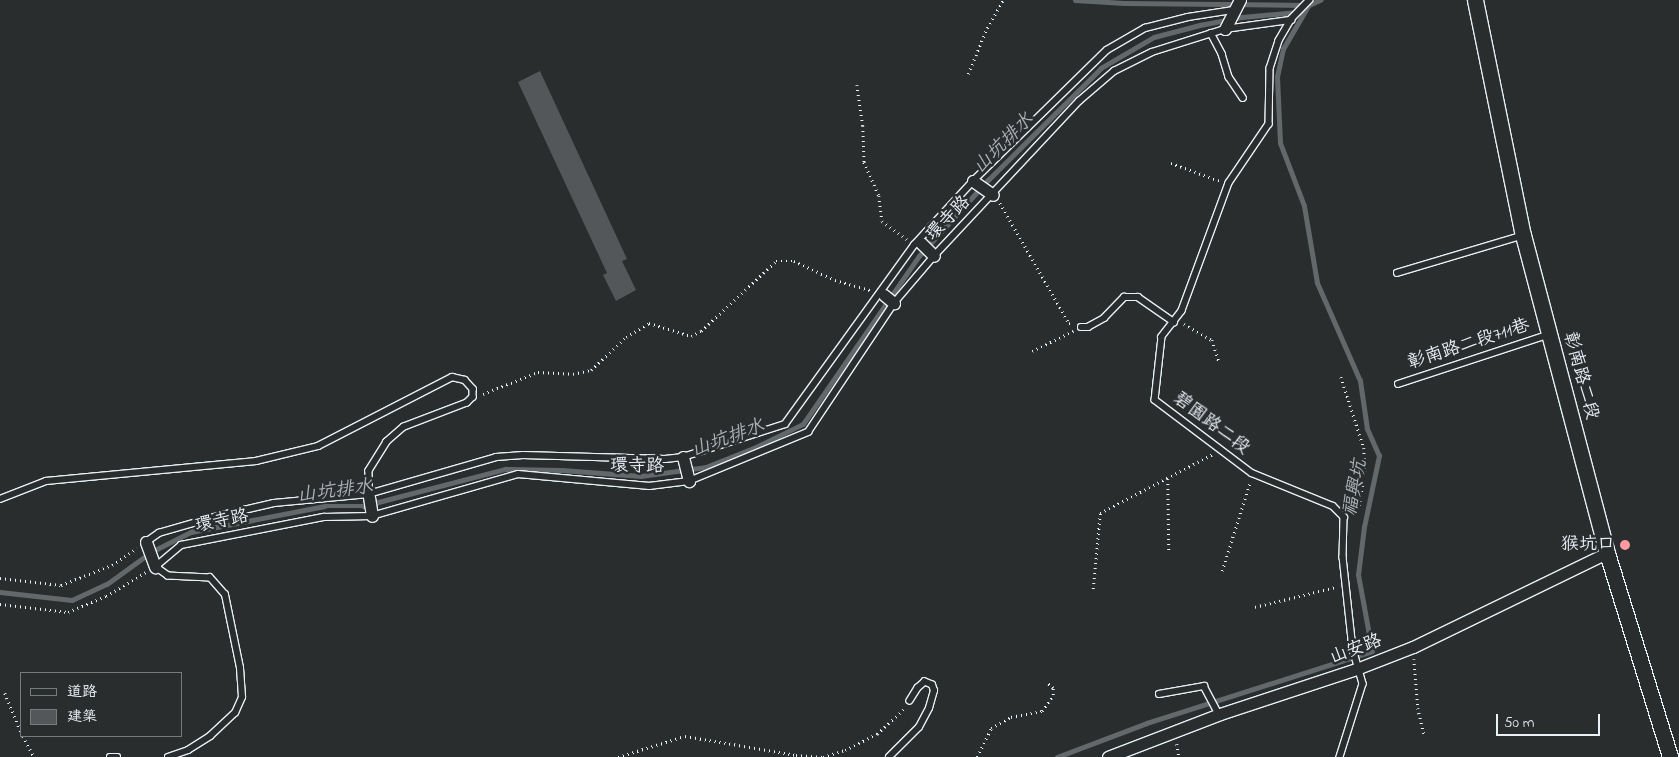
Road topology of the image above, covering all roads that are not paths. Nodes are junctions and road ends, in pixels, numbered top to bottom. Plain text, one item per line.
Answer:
1 (1240, 0) edge
2 (1310, 0) edge
3 (1475, 0) edge
4 (1233, 10) junction
5 (1290, 20) junction
6 (1225, 29) junction
7 (1211, 33) junction
8 (1243, 98) dead end
9 (973, 181) junction
10 (989, 192) junction
11 (1523, 235) junction
12 (925, 249) junction
13 (1397, 273) dead end
14 (888, 298) junction
15 (1174, 322) junction
16 (1081, 328) road end
17 (1549, 334) junction
18 (1398, 384) dead end
19 (686, 471) junction
20 (0, 499) edge
21 (370, 504) junction
22 (147, 544) joint
23 (1607, 553) junction
24 (154, 563) junction
25 (1359, 668) junction
26 (1159, 694) dead end
27 (910, 701) road end
28 (1219, 714) junction
29 (110, 757) edge
30 (117, 757) edge
31 (168, 757) edge
32 (889, 757) edge
33 (1108, 757) edge
34 (1340, 757) edge
35 (1670, 757) edge

1 - 4 street
2 - 5 lane, 碧園路二段
3 - 11 street, 彰南路二段
4 - 6 street
4 - 9 lane, 環寺路
5 - 6 lane, 環寺路
5 - 15 lane, 碧園路二段
6 - 7 lane, 環寺路
7 - 8 lane
7 - 10 lane, 環寺路
9 - 10 street
9 - 12 lane, 環寺路
10 - 12 lane, 環寺路
11 - 13 lane
11 - 17 street, 彰南路二段
12 - 14 lane, 環寺路
12 - 14 lane, 環寺路
14 - 19 lane, 環寺路
14 - 19 lane, 環寺路
15 - 16 lane
15 - 25 lane, 碧園路二段
17 - 18 lane, 彰南路二段711巷
17 - 23 street, 彰南路二段
19 - 21 lane, 環寺路
19 - 21 lane, 環寺路
20 - 21 lane
21 - 22 lane, 環寺路
21 - 24 lane, 環寺路
22 - 24 street
23 - 25 street, 山安路
23 - 35 street, 彰南路二段
24 - 31 lane
25 - 28 street, 山安路
25 - 34 lane
26 - 28 lane
27 - 32 lane
28 - 33 street, 山安路
29 - 30 lane

